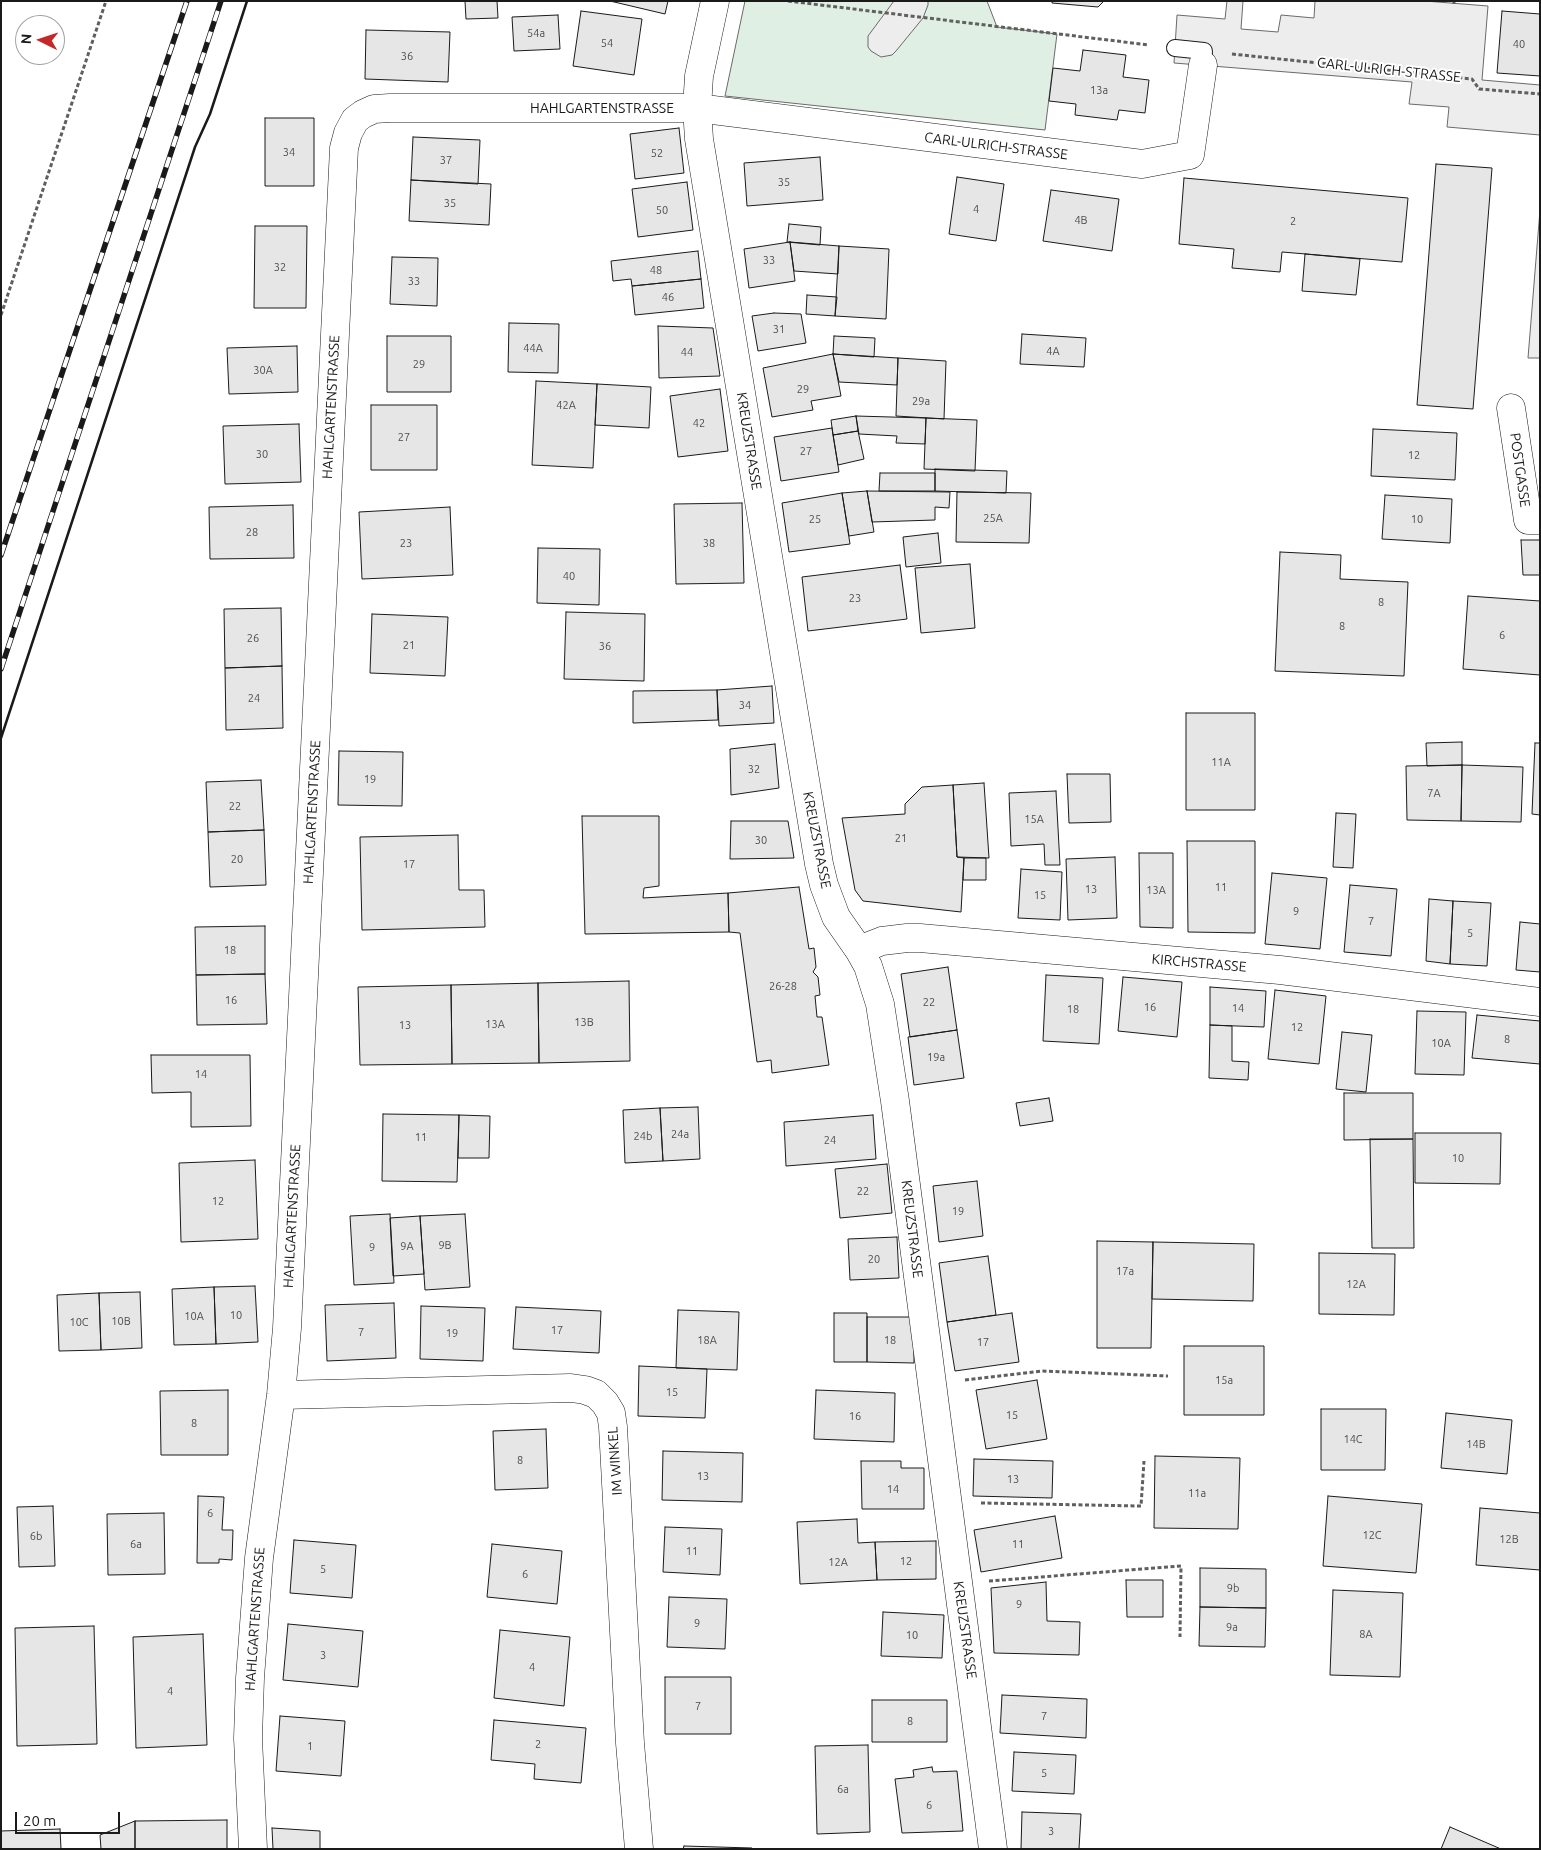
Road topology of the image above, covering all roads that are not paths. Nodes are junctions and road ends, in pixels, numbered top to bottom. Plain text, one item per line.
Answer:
1 (715, 1) edge
2 (1175, 48) road end
3 (1203, 58) joint
4 (697, 108) junction
5 (1512, 408) dead end
6 (1540, 520) edge
7 (859, 950) junction
8 (1540, 1002) edge
9 (281, 1395) junction
10 (253, 1849) edge
11 (639, 1849) edge
12 (993, 1849) edge

1 - 4 street, KREUZSTRASSE
2 - 3 lane
3 - 4 street, CARL-ULRICH-STRASSE
4 - 7 street, KREUZSTRASSE
4 - 9 street, HAHLGARTENSTRASSE
5 - 6 street, POSTGASSE
7 - 8 street, KIRCHSTRASSE
7 - 12 street, KREUZSTRASSE
9 - 10 street, HAHLGARTENSTRASSE
9 - 11 street, IM WINKEL

